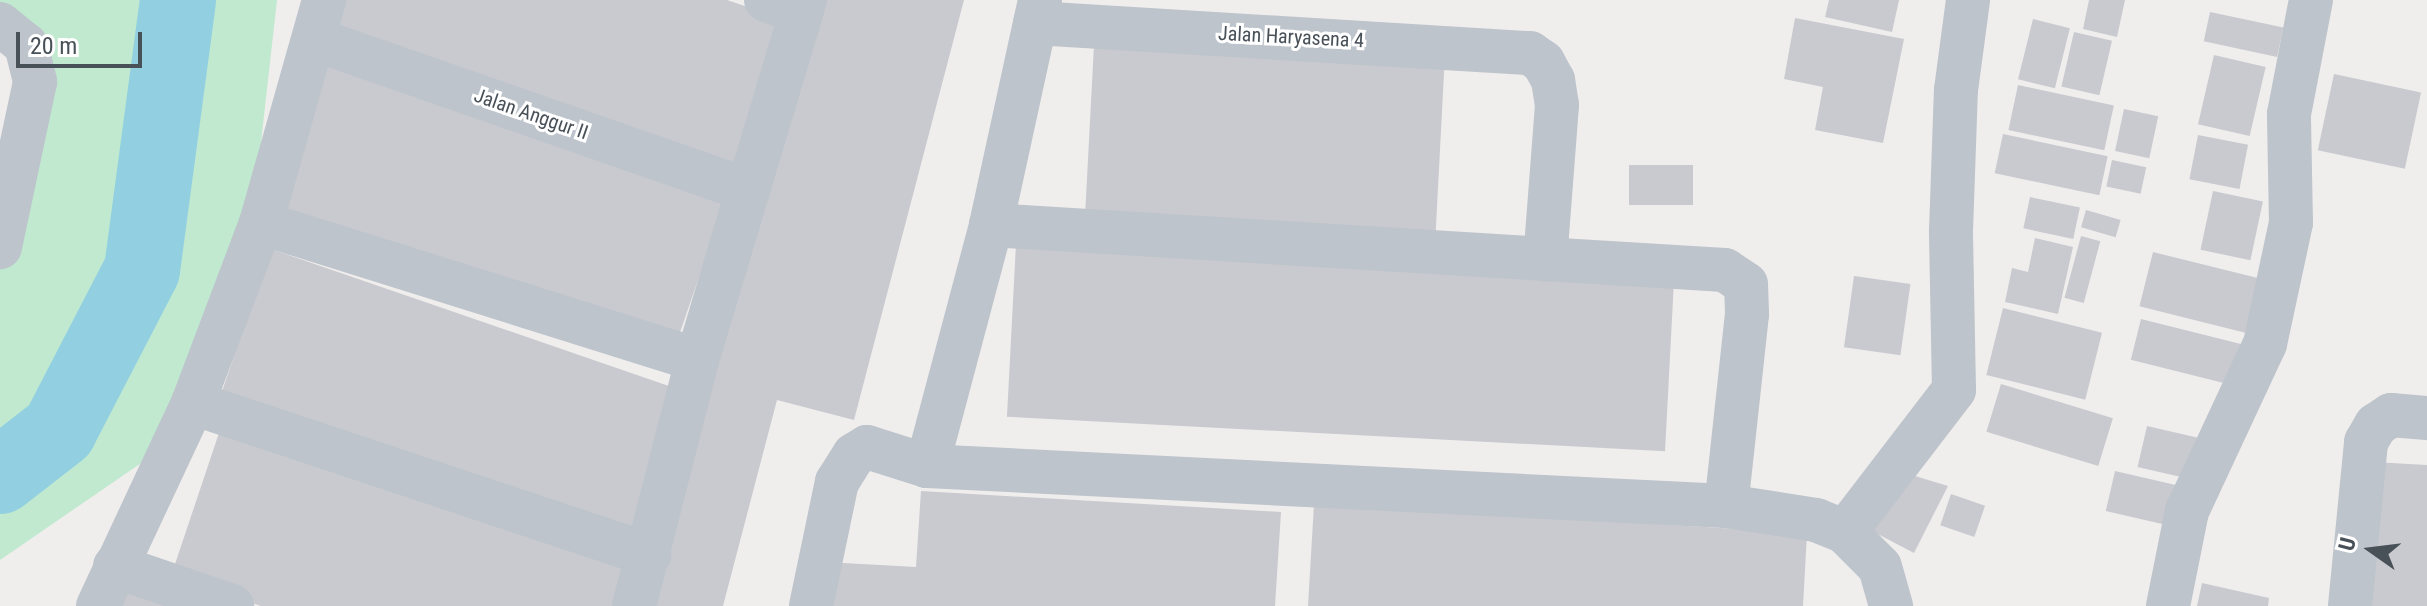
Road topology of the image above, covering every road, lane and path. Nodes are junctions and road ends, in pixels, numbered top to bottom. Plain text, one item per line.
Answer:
1 (1968, 0) edge
2 (2311, 0) edge
3 (791, 4) edge
4 (1037, 12) edge
5 (319, 20) edge
6 (0, 24) edge
7 (748, 190) junction
8 (261, 223) junction
9 (991, 225) junction
10 (1, 242) edge
11 (1545, 260) junction
12 (697, 360) junction
13 (193, 403) junction
14 (2427, 418) edge
15 (927, 466) junction
16 (1726, 506) junction
17 (1845, 532) junction
18 (649, 555) junction
19 (115, 566) junction
20 (98, 606) edge
21 (232, 606) edge
22 (634, 606) edge
23 (811, 606) edge
24 (1891, 606) edge
25 (2168, 606) edge
26 (2350, 606) edge

1 - 17 street
2 - 25 street
3 - 7 street
4 - 9 street
4 - 11 street, Jalan Haryasena 4
5 - 7 street, Jalan Anggur II
5 - 8 street
6 - 10 street
7 - 12 street
8 - 12 street
8 - 13 street
9 - 11 street
9 - 15 street
11 - 16 street
12 - 18 street
13 - 18 street
13 - 19 street
14 - 26 street
15 - 16 street
15 - 23 street
16 - 17 street
17 - 24 street
18 - 22 street
19 - 20 street
19 - 21 street

